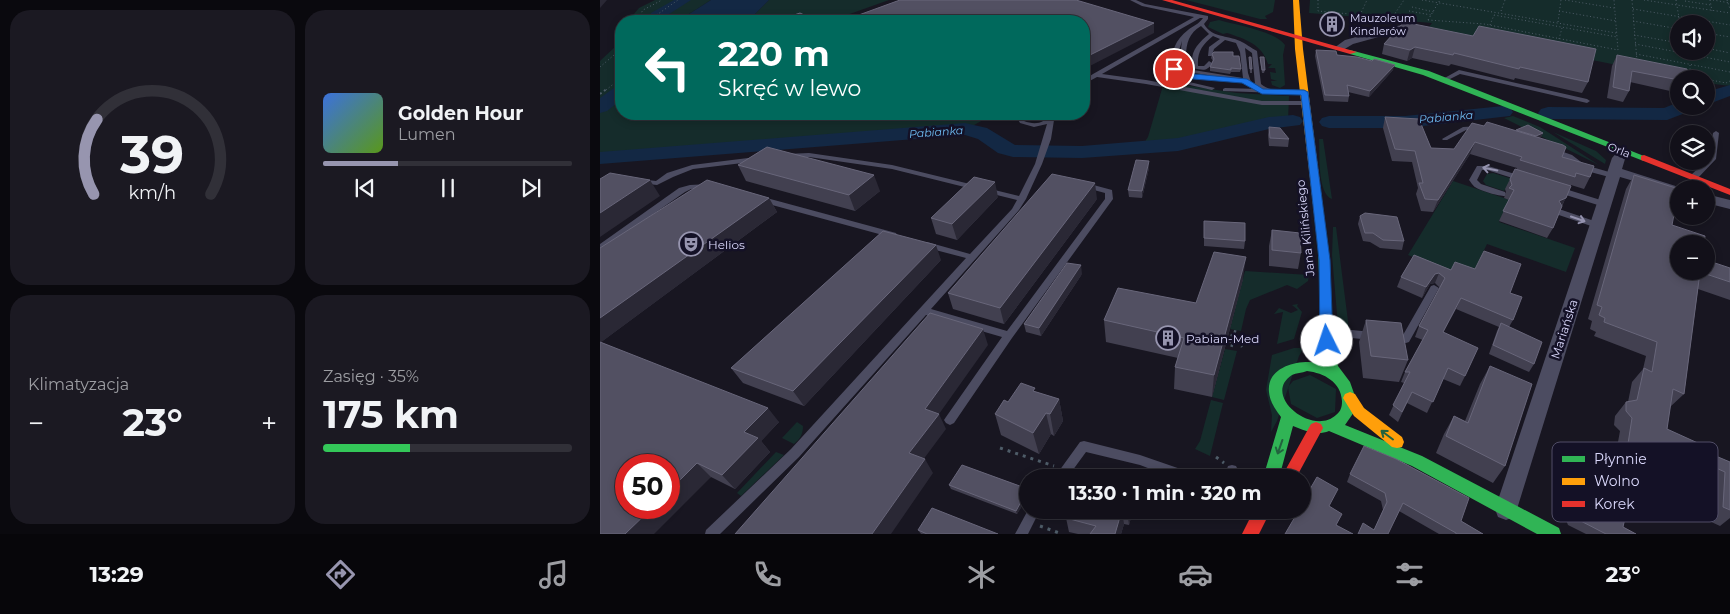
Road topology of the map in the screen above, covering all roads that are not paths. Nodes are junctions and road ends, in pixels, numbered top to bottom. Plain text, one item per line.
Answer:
1 (1132, 0) edge
2 (1165, 0) edge
3 (1296, 2) edge
4 (1209, 15) junction
5 (1198, 17) junction
6 (1236, 20) junction
7 (1202, 24) junction
8 (1402, 28) edge
9 (1191, 30) junction
10 (1212, 34) junction
11 (1298, 36) junction
12 (1225, 38) junction
13 (1239, 42) junction
14 (1339, 48) junction
15 (1210, 55) edge
16 (1372, 57) junction
17 (1209, 63) dead end
18 (1174, 69) junction
19 (1095, 76) junction
20 (1090, 79) edge
21 (1444, 80) junction
22 (1249, 82) junction
23 (1262, 92) junction
24 (1270, 92) junction
25 (1305, 94) junction
26 (1587, 101) dead end
27 (1022, 120) edge
28 (1047, 120) edge
29 (1051, 120) edge
30 (1488, 131) edge
31 (1716, 133) dead end
32 (1445, 139) dead end
33 (1044, 146) joint
34 (1540, 146) edge
35 (1625, 152) junction
36 (783, 157) edge
37 (766, 158) edge
38 (1614, 174) junction
39 (1693, 178) junction
40 (632, 182) edge
41 (1532, 182) edge
42 (1081, 184) edge
43 (1550, 187) edge
44 (718, 188) edge
45 (1670, 188) edge
46 (1730, 192) edge
47 (1502, 194) dead end
48 (752, 197) edge
49 (1022, 199) junction
50 (1715, 201) edge
51 (1604, 204) junction
52 (1730, 205) edge
53 (1558, 212) edge
54 (1597, 225) junction
55 (906, 239) edge
56 (915, 242) edge
57 (600, 248) edge
58 (972, 257) junction
59 (1434, 288) edge
60 (924, 311) junction
61 (1321, 330) junction
62 (1008, 335) junction
63 (1307, 353) dead end
64 (1297, 367) junction
65 (1336, 376) junction
66 (1350, 398) junction
67 (1288, 417) junction
68 (950, 420) dead end
69 (1332, 426) junction
70 (1316, 428) junction
71 (1425, 465) junction
72 (1066, 469) edge
73 (1166, 469) edge
74 (1274, 469) edge
75 (1293, 469) edge
76 (1506, 509) junction
77 (1029, 519) edge
78 (1258, 519) edge
79 (711, 534) edge
80 (1021, 534) edge
81 (1250, 534) edge
82 (1553, 534) edge

1 - 5 lane
2 - 4 street
3 - 6 street
3 - 11 street, Jana Kilińskiego
4 - 5 lane
4 - 6 street
4 - 7 lane
5 - 19 lane
6 - 11 street
7 - 9 lane
7 - 10 lane
8 - 14 street
9 - 18 lane
9 - 22 lane
10 - 12 lane
10 - 17 lane
11 - 14 street
11 - 25 street, Jana Kilińskiego
12 - 13 lane
12 - 15 lane
13 - 22 lane
13 - 24 lane
14 - 16 street
16 - 21 street, Orla
16 - 25 street
18 - 22 lane
18 - 23 lane
19 - 20 lane
19 - 25 lane
21 - 26 lane
21 - 35 street, Orla
22 - 23 lane
23 - 24 lane
24 - 25 lane
25 - 61 street, Jana Kilińskiego
27 - 28 lane
29 - 33 lane
30 - 32 lane
31 - 39 lane
33 - 49 lane
34 - 38 lane
35 - 38 street, Mariańska
35 - 39 street, Orla
36 - 49 lane
37 - 40 lane
38 - 45 street, Orla
38 - 51 street, Mariańska
39 - 46 street, Orla
41 -> 47 lane
42 - 62 lane
43 - 51 lane
44 - 57 lane
48 - 55 lane
49 - 58 lane
50 - 52 street
51 - 54 street, Mariańska
53 -> 54 lane
54 - 76 street, Mariańska
56 - 58 lane
58 - 60 lane
59 - 61 lane
60 - 62 lane
60 - 79 lane
61 - 65 street, Jana Kilińskiego
62 - 68 lane
63 - 64 street
64 - 65 street
64 - 67 street
65 - 66 street
66 - 69 street
71 -> 66 street
67 - 70 street
67 -> 74 street
69 - 70 street
69 - 71 street
70 - 75 street
71 - 76 street
72 - 73 lane
76 - 82 street
77 - 80 lane
78 - 81 street

